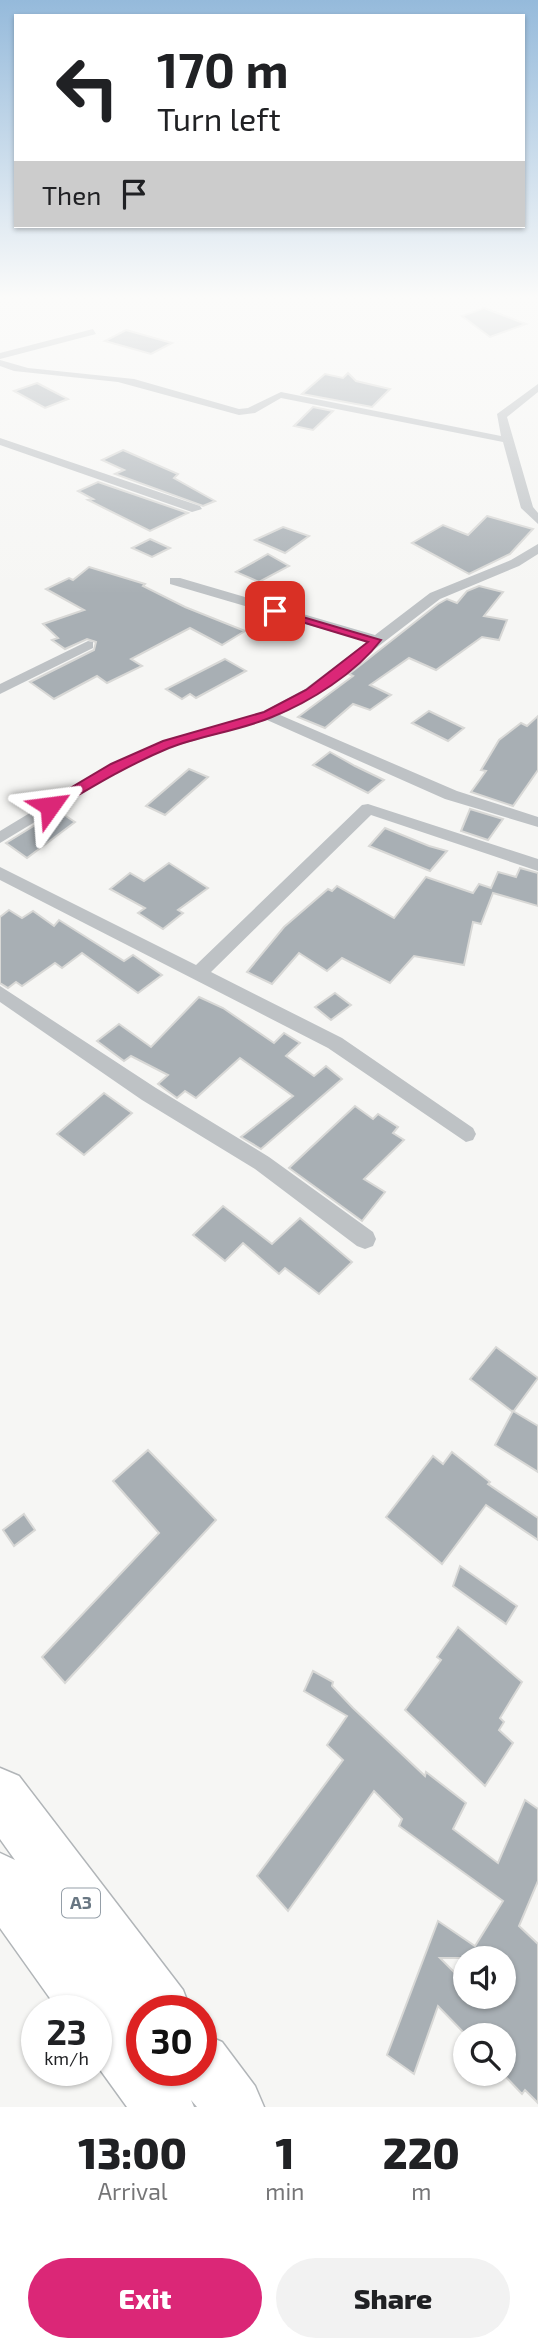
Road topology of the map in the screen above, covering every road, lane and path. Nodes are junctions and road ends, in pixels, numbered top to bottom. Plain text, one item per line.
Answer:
1 (187, 397) edge
2 (272, 397) edge
3 (293, 397) edge
4 (523, 397) edge
5 (507, 439) junction
6 (0, 440) edge
7 (196, 509) dead end
8 (538, 520) edge
9 (538, 548) edge
10 (175, 581) dead end
11 (376, 640) junction
12 (88, 645) dead end
13 (0, 691) edge
14 (268, 715) junction
15 (538, 821) edge
16 (2, 833) edge
17 (538, 864) edge
18 (0, 873) edge
19 (199, 973) junction
20 (0, 993) edge
21 (466, 1134) dead end
22 (365, 1239) dead end
23 (0, 1795) edge
24 (0, 1881) edge
25 (83, 1995) edge
26 (150, 1995) edge
27 (112, 2035) edge
28 (217, 2084) edge
29 (164, 2107) edge
30 (234, 2107) edge

1 - 2 street
3 - 5 street
4 - 5 street
5 - 8 street
6 - 7 street
9 - 11 street
10 - 11 street
11 - 14 street
12 - 13 street
14 - 15 street
14 - 16 street
17 - 19 street
18 - 19 street
19 - 21 street
20 - 22 street
23 - 26 highway, A3
24 - 25 highway, A3
27 - 29 highway, A3
28 - 30 highway

